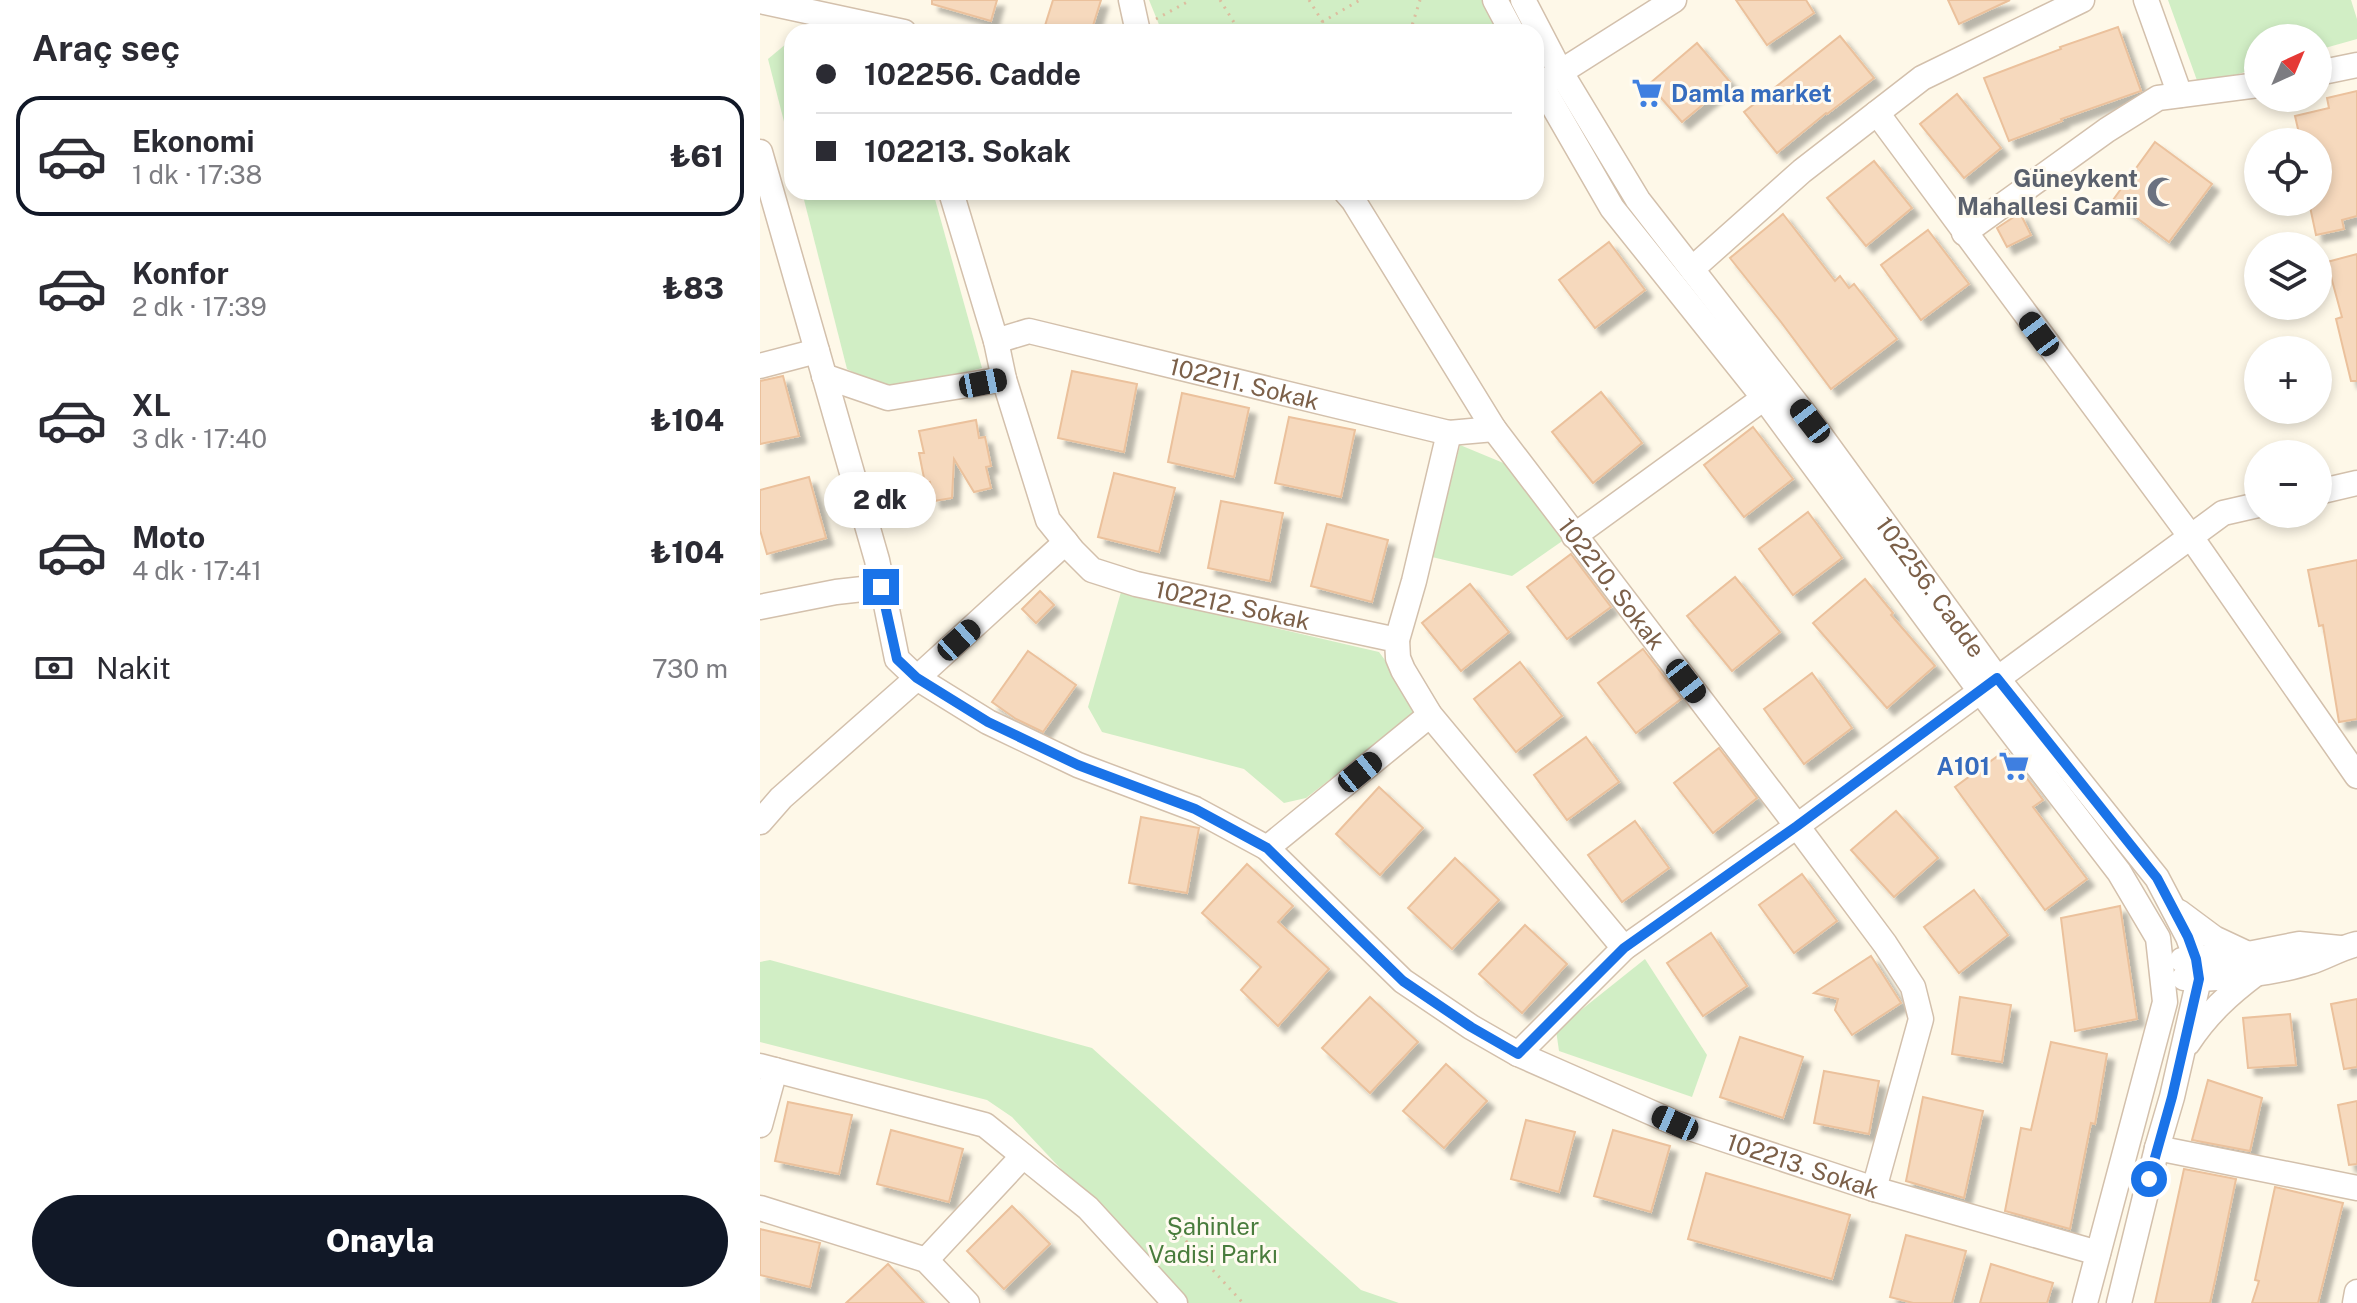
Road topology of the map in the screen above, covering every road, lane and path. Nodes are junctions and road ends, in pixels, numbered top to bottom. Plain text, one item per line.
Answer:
1 (1131, 0) edge
2 (1191, 0) edge
3 (1220, 0) edge
4 (1309, 0) edge
5 (1360, 0) edge
6 (1420, 0) edge
7 (1495, 0) edge
8 (1523, 0) edge
9 (1674, 0) edge
10 (2082, 0) edge
11 (2146, 0) edge
12 (760, 1) edge
13 (1322, 22) joint
14 (866, 24) edge
15 (1136, 24) edge
16 (1148, 24) edge
17 (1235, 24) edge
18 (1412, 24) edge
19 (1508, 24) edge
20 (1529, 24) edge
21 (2357, 65) edge
22 (2332, 70) edge
23 (1544, 79) edge
24 (1544, 81) edge
25 (1544, 82) edge
26 (2244, 87) edge
27 (2180, 95) junction
28 (1877, 113) junction
29 (760, 152) edge
30 (953, 200) edge
31 (1357, 200) edge
32 (771, 233) edge
33 (1964, 233) junction
34 (1692, 269) junction
35 (996, 341) junction
36 (817, 351) junction
37 (760, 366) edge
38 (824, 376) junction
39 (1004, 379) junction
40 (1764, 398) junction
41 (1494, 429) junction
42 (1449, 433) junction
43 (2357, 483) edge
44 (2332, 489) edge
45 (2244, 508) edge
46 (1574, 536) junction
47 (2191, 537) junction
48 (1066, 542) junction
49 (881, 587) junction
50 (760, 607) edge
51 (1397, 640) junction
52 (917, 678) junction
53 (1989, 684) junction
54 (1430, 715) junction
55 (2357, 776) edge
56 (760, 822) edge
57 (1797, 826) junction
58 (1267, 848) junction
59 (2172, 907) junction
60 (2350, 946) edge
61 (1624, 948) junction
62 (2253, 964) junction
63 (2163, 968) junction
64 (2197, 969) junction
65 (1518, 1054) junction
66 (2180, 1055) junction
67 (767, 1068) edge
68 (760, 1125) edge
69 (2157, 1148) junction
70 (1023, 1156) junction
71 (2357, 1188) edge
72 (1874, 1189) junction
73 (760, 1208) edge
74 (1175, 1229) dead end
75 (2098, 1253) junction
76 (926, 1260) junction
77 (2357, 1292) edge
78 (963, 1302) edge
79 (1175, 1303) edge
80 (1243, 1303) edge
81 (2085, 1303) edge
82 (2119, 1303) edge
83 (2355, 1303) edge

1 - 15 street
2 - 16 path
3 - 17 path
4 - 13 path
5 - 13 path
6 - 18 path
7 - 19 street
8 - 20 street, 102256. Cadde
9 - 23 street
10 - 28 street
11 - 27 street
12 - 14 street
21 - 22 street
24 - 34 street, 102256. Cadde
25 - 40 street, 102256. Cadde
26 - 27 street
27 - 33 street
28 - 33 street
28 - 34 street
29 - 32 street, 102213. Sokak
30 - 35 street, 102212. Sokak
31 - 41 street, 102210. Sokak
32 - 36 street, 102213. Sokak
33 - 47 street
34 - 53 street, 102256. Cadde
35 - 39 street, 102212. Sokak
35 - 42 street, 102211. Sokak
36 - 37 street
36 - 38 street, 102213. Sokak
38 - 39 street
38 - 49 street, 102213. Sokak
39 - 48 street, 102212. Sokak
40 - 46 street
40 - 53 street, 102256. Cadde
41 - 42 street, 102211. Sokak
41 - 46 street, 102210. Sokak
42 - 51 street
43 - 44 street
45 - 47 street
46 - 57 street, 102210. Sokak
47 - 53 street
47 - 55 street
48 - 51 street, 102212. Sokak
48 - 52 street
49 - 50 street
49 - 52 street, 102213. Sokak
51 - 54 street
52 - 56 street
52 - 58 street, 102213. Sokak
53 - 57 street
53 - 59 street, 102256. Cadde
53 - 63 street, 102256. Cadde
54 - 58 street
54 - 61 street
57 - 61 street
57 - 72 street, 102210. Sokak
58 - 65 street, 102213. Sokak
59 - 62 street
59 - 64 street, 102256. Cadde
60 - 62 street
61 - 65 street
62 - 64 street
62 - 66 street
63 - 64 street
63 - 75 street, 102256. Cadde
64 - 66 street
65 - 72 street, 102213. Sokak
66 - 69 street
67 - 68 street
67 - 70 street
69 - 71 street
69 - 82 street
70 - 76 street
70 - 79 street
72 - 75 street, 102213. Sokak
73 - 76 street
74 - 80 path
75 - 81 street, 102256. Cadde
76 - 78 street
77 - 83 street

